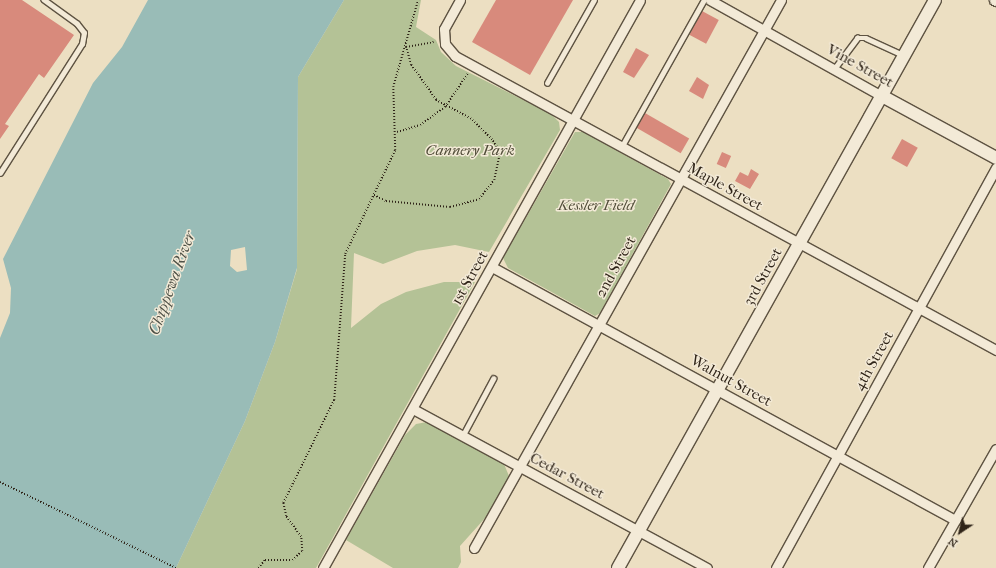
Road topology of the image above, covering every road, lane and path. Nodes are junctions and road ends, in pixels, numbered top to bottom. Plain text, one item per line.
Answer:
1 (44, 0) edge
2 (418, 0) edge
3 (460, 0) edge
4 (594, 0) edge
5 (640, 0) edge
6 (704, 0) edge
7 (710, 0) edge
8 (781, 0) edge
9 (935, 0) edge
10 (764, 30) junction
11 (434, 42) dead end
12 (406, 47) junction
13 (904, 56) junction
14 (834, 70) junction
15 (468, 74) dead end
16 (547, 83) dead end
17 (882, 96) junction
18 (445, 108) junction
19 (572, 120) junction
20 (397, 132) junction
21 (622, 146) junction
22 (996, 158) edge
23 (996, 168) edge
24 (0, 173) edge
25 (682, 179) junction
26 (374, 195) junction
27 (800, 245) junction
28 (492, 267) junction
29 (919, 309) junction
30 (600, 325) junction
31 (996, 350) edge
32 (492, 378) dead end
33 (718, 389) junction
34 (413, 409) junction
35 (463, 435) junction
36 (996, 449) edge
37 (837, 456) junction
38 (521, 467) junction
39 (0, 482) edge
40 (955, 520) junction
41 (639, 530) junction
42 (474, 548) dead end
43 (176, 568) edge
44 (258, 568) edge
45 (323, 568) edge
46 (618, 568) edge
47 (707, 568) edge
48 (776, 568) edge
49 (928, 568) edge

1 - 24 lane
2 - 12 path
3 - 19 street, Maple Street
4 - 16 lane
5 - 19 street, 1st Street
6 - 21 lane
7 - 10 street, Vine Street
8 - 10 street, 2nd Street
9 - 13 main road, 3rd Street
10 - 14 street, Vine Street
10 - 25 street, 2nd Street
11 - 12 path
12 - 18 path
12 - 20 path
13 - 14 lane
13 - 17 main road, 3rd Street
14 - 17 street, Vine Street
15 - 18 path
17 - 22 main road, Vine Street
17 - 27 main road, 3rd Street
18 - 20 path
18 - 26 path
19 - 21 street, Maple Street
19 - 28 street, 1st Street
20 - 26 path
21 - 25 street, Maple Street
23 - 29 street, 4th Street
25 - 27 street, Maple Street
25 - 30 street, 2nd Street
26 - 44 path
27 - 29 street, Maple Street
27 - 33 main road, 3rd Street
28 - 30 street, Walnut Street
28 - 34 street, 1st Street
29 - 31 street, Maple Street
29 - 37 street, 4th Street
30 - 33 street, Walnut Street
30 - 38 street, 2nd Street
32 - 35 lane
33 - 37 street, Walnut Street
33 - 41 main road, 3rd Street
34 - 35 street, Cedar Street
34 - 45 street, 1st Street
35 - 38 street, Cedar Street
36 - 40 street
37 - 40 street, Walnut Street
37 - 48 street, 4th Street
38 - 41 street, Cedar Street
38 - 42 street, 2nd Street
39 - 43 path
40 - 49 street
41 - 46 main road, 3rd Street
41 - 47 street, Cedar Street

